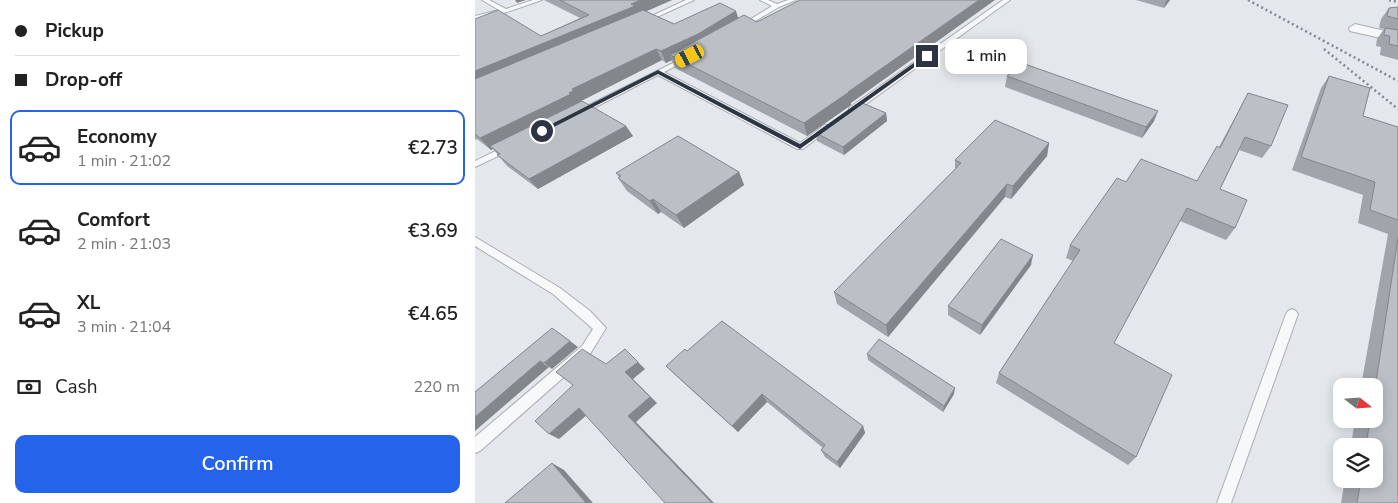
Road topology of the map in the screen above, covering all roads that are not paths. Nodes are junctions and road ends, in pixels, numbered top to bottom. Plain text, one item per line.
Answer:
1 (485, 0) edge
2 (539, 0) edge
3 (691, 0) edge
4 (763, 0) edge
5 (793, 0) edge
6 (1007, 0) edge
7 (777, 6) junction
8 (505, 11) junction
9 (475, 18) edge
10 (640, 22) edge
11 (1355, 28) dead end
12 (737, 30) edge
13 (1398, 38) edge
14 (690, 56) edge
15 (658, 72) junction
16 (848, 113) edge
17 (571, 116) edge
18 (832, 124) edge
19 (519, 142) edge
20 (475, 164) edge
21 (475, 241) edge
22 (1292, 314) dead end
23 (475, 446) edge
24 (1224, 503) edge

1 - 8 lane
2 - 8 lane
3 - 10 lane
4 - 7 lane
5 - 7 lane
6 - 16 lane
7 - 12 lane
8 - 9 lane
11 - 13 street
14 - 15 lane
15 - 17 lane
15 - 18 lane
19 - 20 lane
21 - 23 lane
22 - 24 lane

